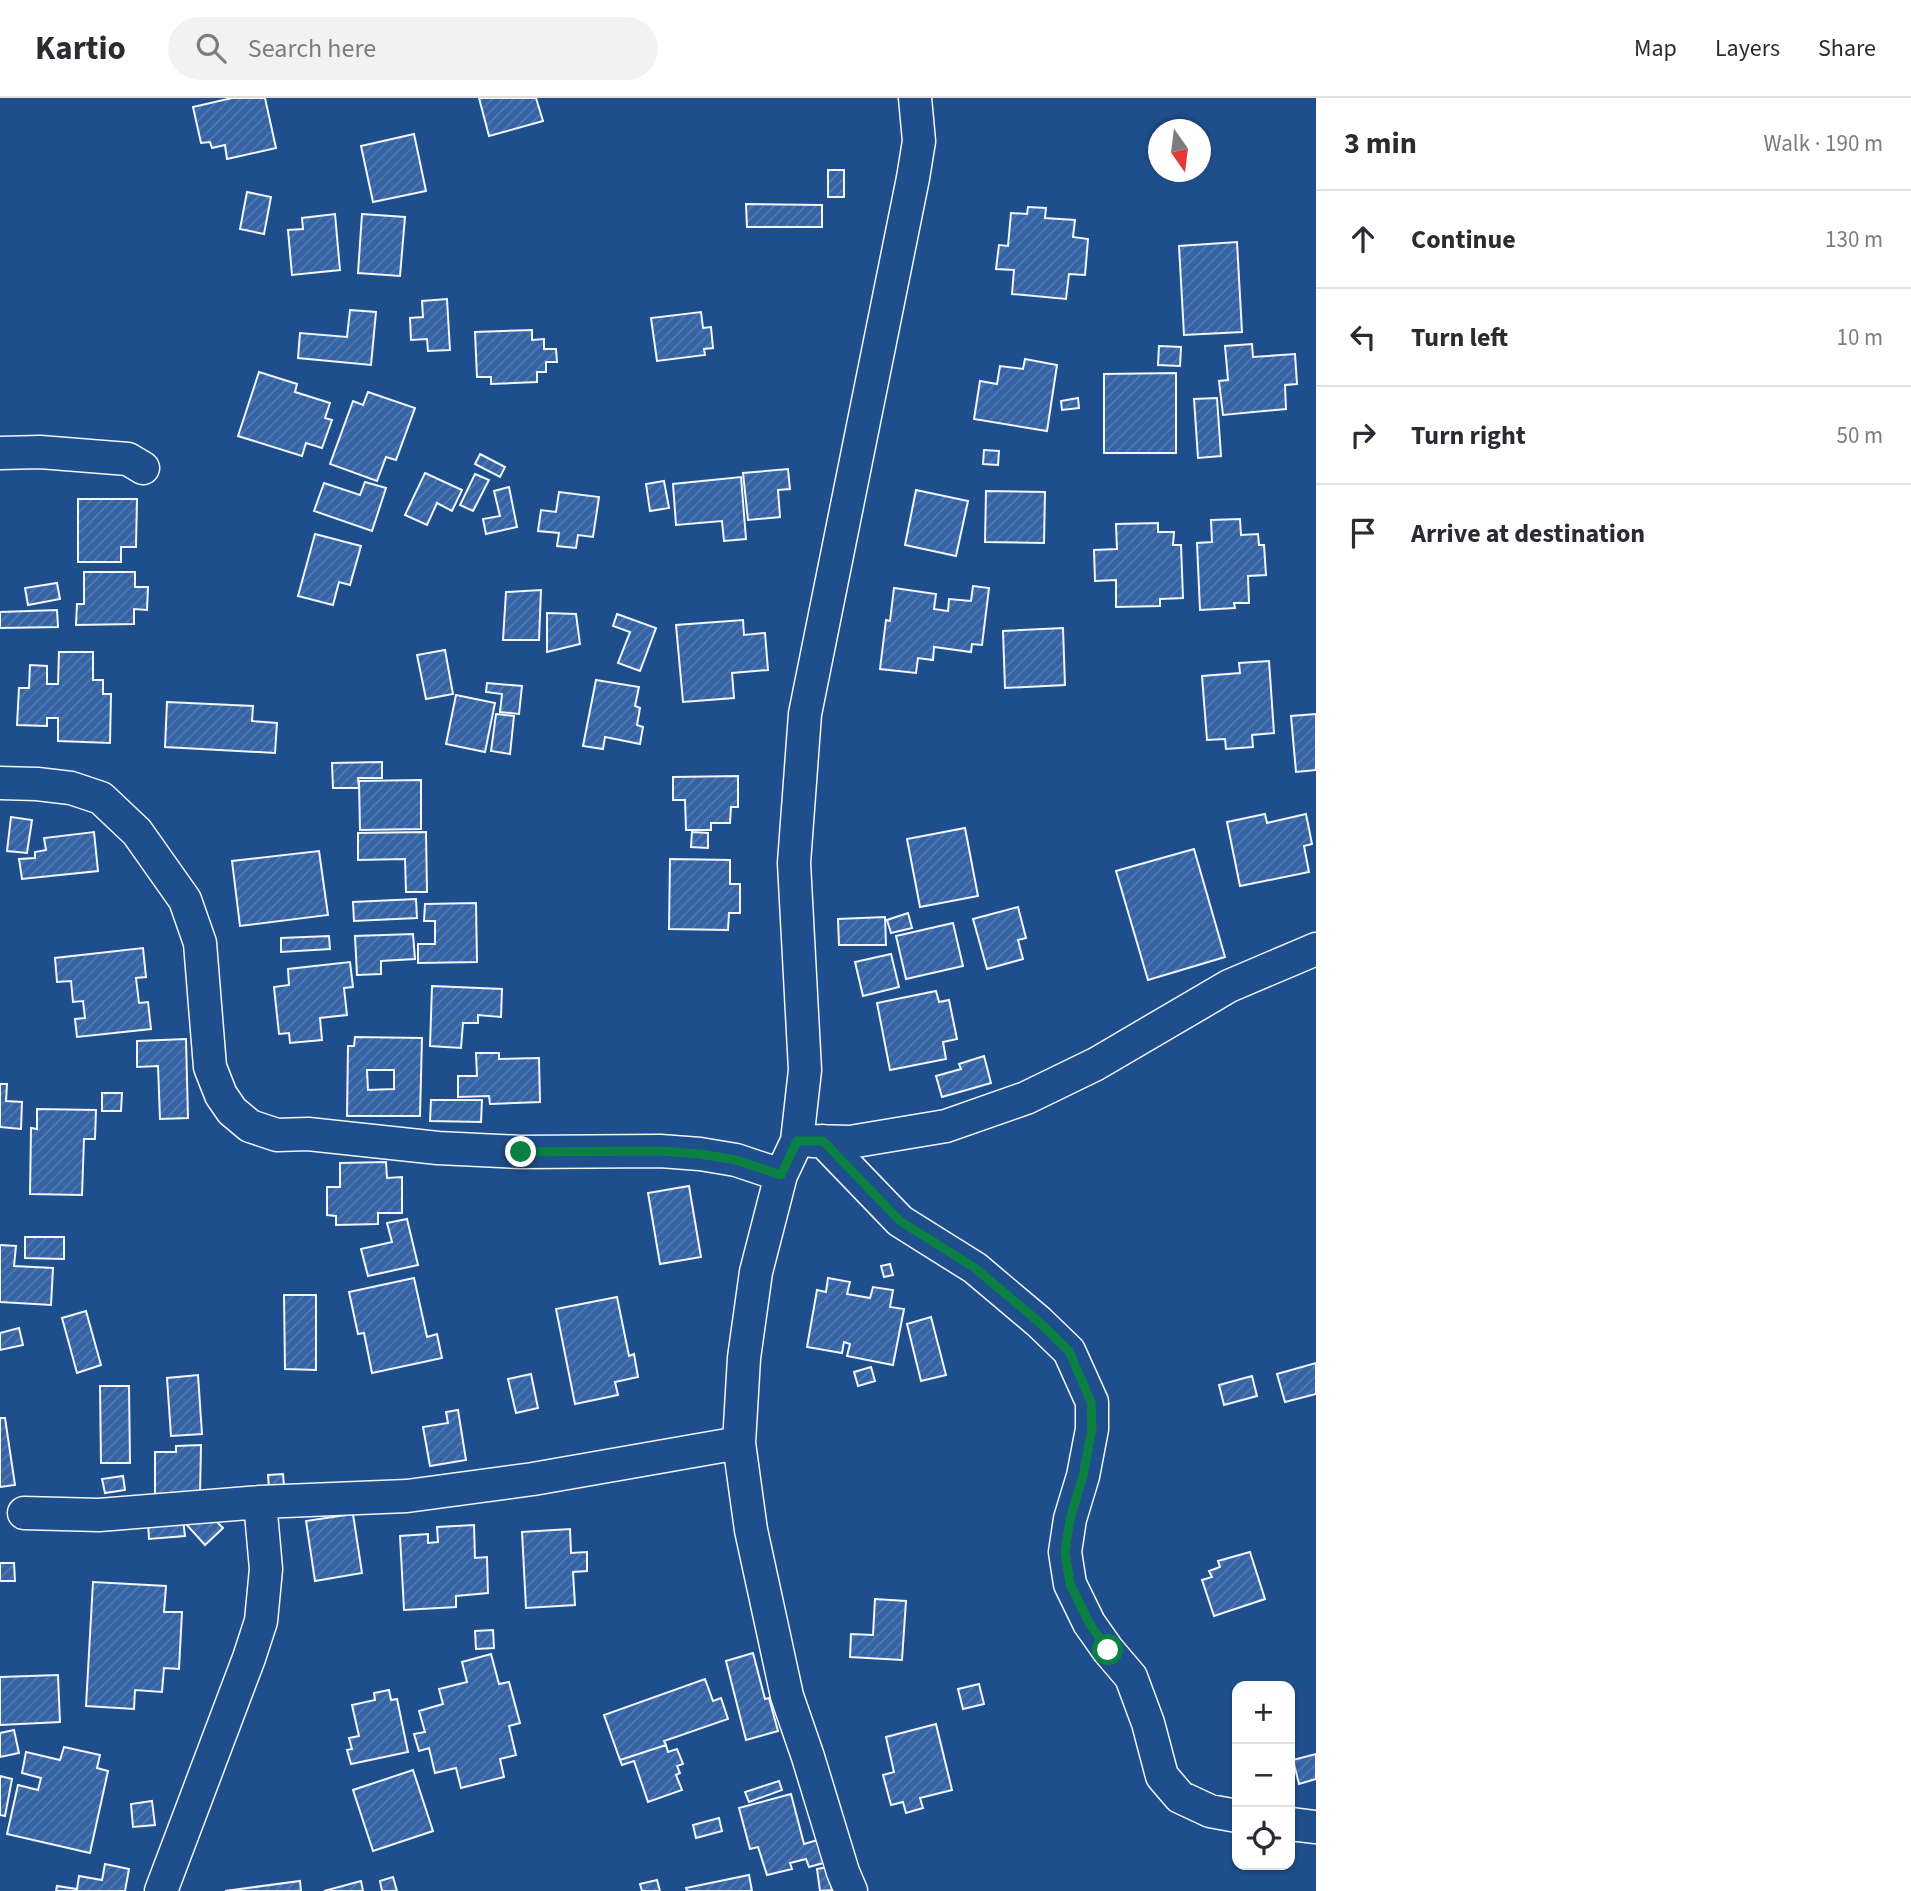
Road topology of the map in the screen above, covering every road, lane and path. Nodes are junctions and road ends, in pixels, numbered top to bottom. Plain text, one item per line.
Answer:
1 (915, 98) edge
2 (0, 453) edge
3 (143, 468) dead end
4 (0, 783) edge
5 (1316, 949) edge
6 (810, 1141) junction
7 (781, 1175) junction
8 (739, 1443) junction
9 (260, 1502) junction
10 (24, 1513) dead end
11 (1232, 1815) edge
12 (1295, 1825) edge
13 (1316, 1827) edge
14 (161, 1891) edge
15 (850, 1891) edge

1 - 6 street
2 - 3 street
4 - 7 street
5 - 6 street
6 - 7 street
6 - 11 street
7 - 8 street
8 - 9 street
8 - 15 street
9 - 10 street
9 - 14 street
12 - 13 street

